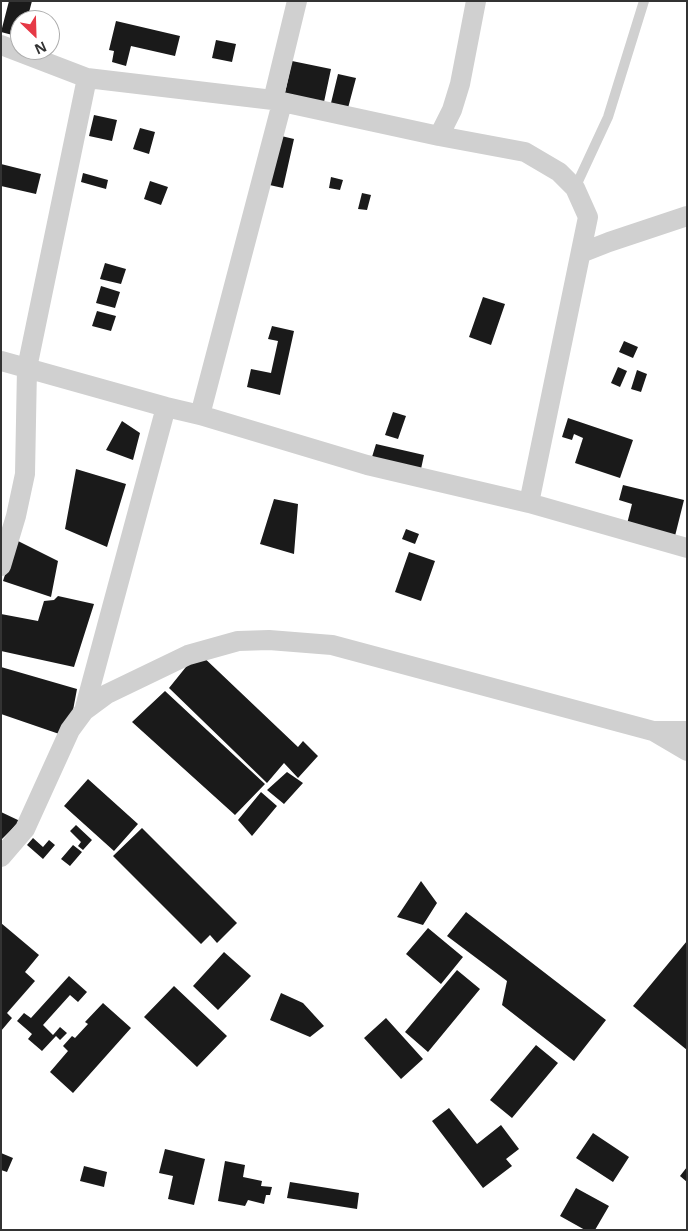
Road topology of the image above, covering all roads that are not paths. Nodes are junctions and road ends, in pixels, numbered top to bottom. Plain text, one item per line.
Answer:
1 (297, 1) edge
2 (476, 1) edge
3 (644, 1) edge
4 (1, 45) edge
5 (87, 78) junction
6 (278, 102) junction
7 (439, 136) junction
8 (575, 188) junction
9 (687, 216) edge
10 (581, 253) junction
11 (1, 361) edge
12 (27, 368) junction
13 (166, 407) junction
14 (200, 415) junction
15 (529, 504) junction
16 (687, 548) edge
17 (1, 566) edge
18 (84, 711) junction
19 (653, 731) junction
20 (687, 731) edge
21 (687, 751) edge
22 (1, 857) edge

1 - 6 street
2 - 7 street
3 - 8 lane
4 - 5 street
5 - 6 street
5 - 12 street
6 - 7 street
6 - 14 street
7 - 8 street
8 - 10 street
9 - 10 street
10 - 15 street
11 - 12 street
12 - 13 street
12 - 17 street
13 - 14 street
13 - 18 street
14 - 15 street
15 - 16 street
18 - 19 street
18 - 22 street
19 - 20 street
19 - 21 street

